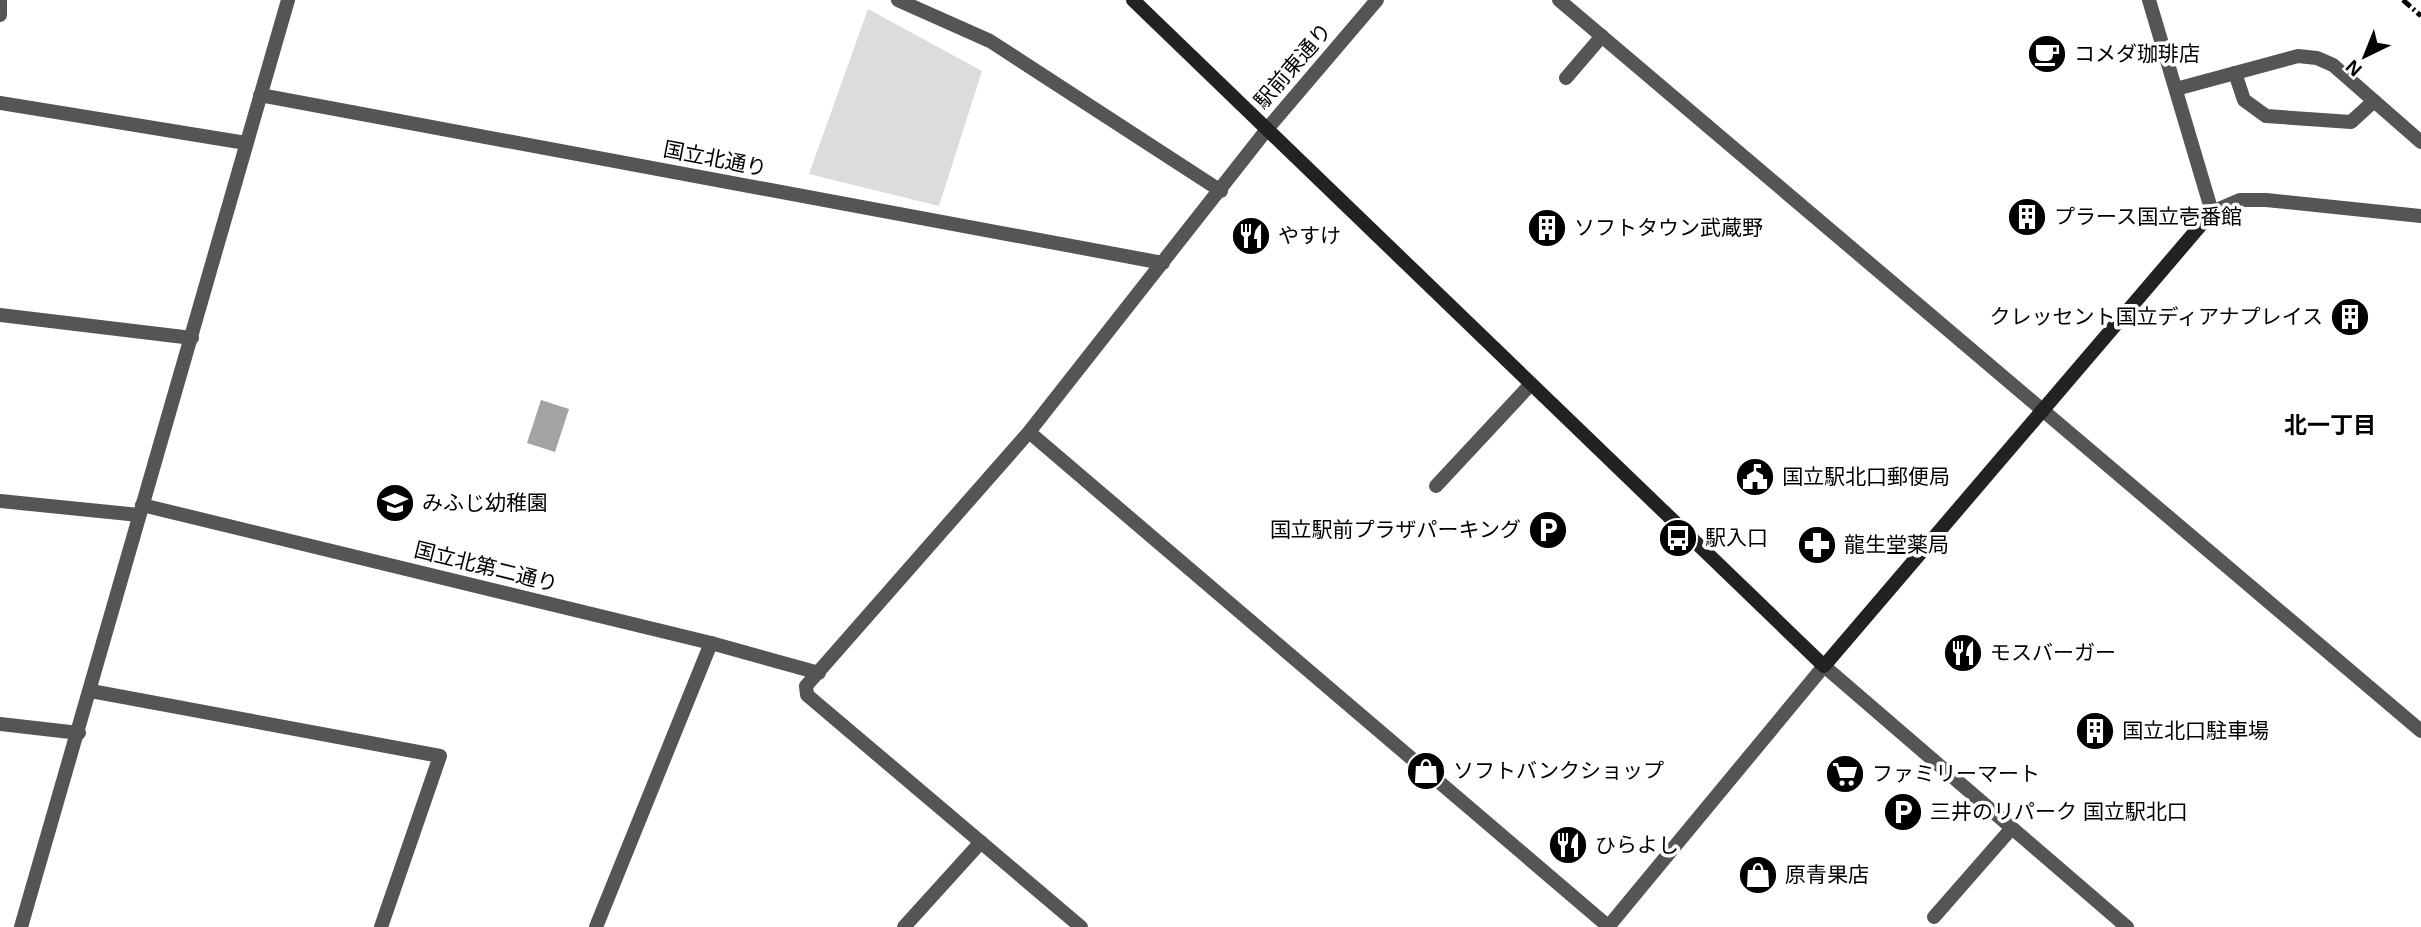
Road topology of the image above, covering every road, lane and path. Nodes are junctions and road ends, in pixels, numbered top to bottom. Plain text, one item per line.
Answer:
1 (0, 0) edge
2 (288, 0) edge
3 (898, 0) edge
4 (1133, 0) edge
5 (1377, 0) edge
6 (1559, 0) edge
7 (2149, 0) edge
8 (0, 15) edge
9 (1602, 36) junction
10 (2235, 73) junction
11 (1566, 78) dead end
12 (2175, 89) junction
13 (260, 95) junction
14 (2374, 101) junction
15 (0, 103) edge
16 (1268, 128) junction
17 (2421, 142) edge
18 (246, 143) junction
19 (1221, 191) junction
20 (2212, 212) junction
21 (2421, 216) edge
22 (1163, 263) junction
23 (0, 315) edge
24 (192, 338) junction
25 (1531, 384) junction
26 (2042, 409) junction
27 (1029, 432) junction
28 (1436, 486) dead end
29 (0, 501) edge
30 (140, 510) junction
31 (711, 643) junction
32 (1824, 666) junction
33 (819, 673) junction
34 (91, 691) junction
35 (0, 724) edge
36 (2421, 731) edge
37 (79, 733) junction
38 (2011, 829) junction
39 (981, 842) junction
40 (1934, 917) dead end
41 (21, 927) edge
42 (381, 927) edge
43 (596, 927) edge
44 (904, 927) edge
45 (1080, 927) edge
46 (1608, 927) edge
47 (2127, 927) edge

1 - 8 street
2 - 13 street
3 - 19 street
4 - 16 main road
5 - 16 street, 駅前東通り
6 - 9 street
7 - 12 street
9 - 11 street
9 - 26 street
10 - 12 street
10 - 14 street
10 - 14 street
12 - 20 street
13 - 18 street
13 - 22 street, 国立北通り
14 - 17 street
15 - 18 street
16 - 19 street, 駅前東通り
16 - 25 main road
18 - 24 street
19 - 22 street, 駅前東通り
20 - 21 street
20 - 26 main road
22 - 27 street, 駅前東通り
23 - 24 street
24 - 30 street
25 - 28 street
25 - 32 main road
26 - 32 main road
26 - 36 street
27 - 33 street, 駅前東通り
27 - 46 street
29 - 30 street, 国立北第二通り
30 - 31 street, 国立北第二通り
30 - 34 street
31 - 33 street, 国立北第二通り
31 - 43 street
32 - 38 street
32 - 46 street
33 - 39 street
34 - 37 street
34 - 42 street
35 - 37 street
37 - 41 street
38 - 40 street
38 - 47 street
39 - 44 street
39 - 45 street

